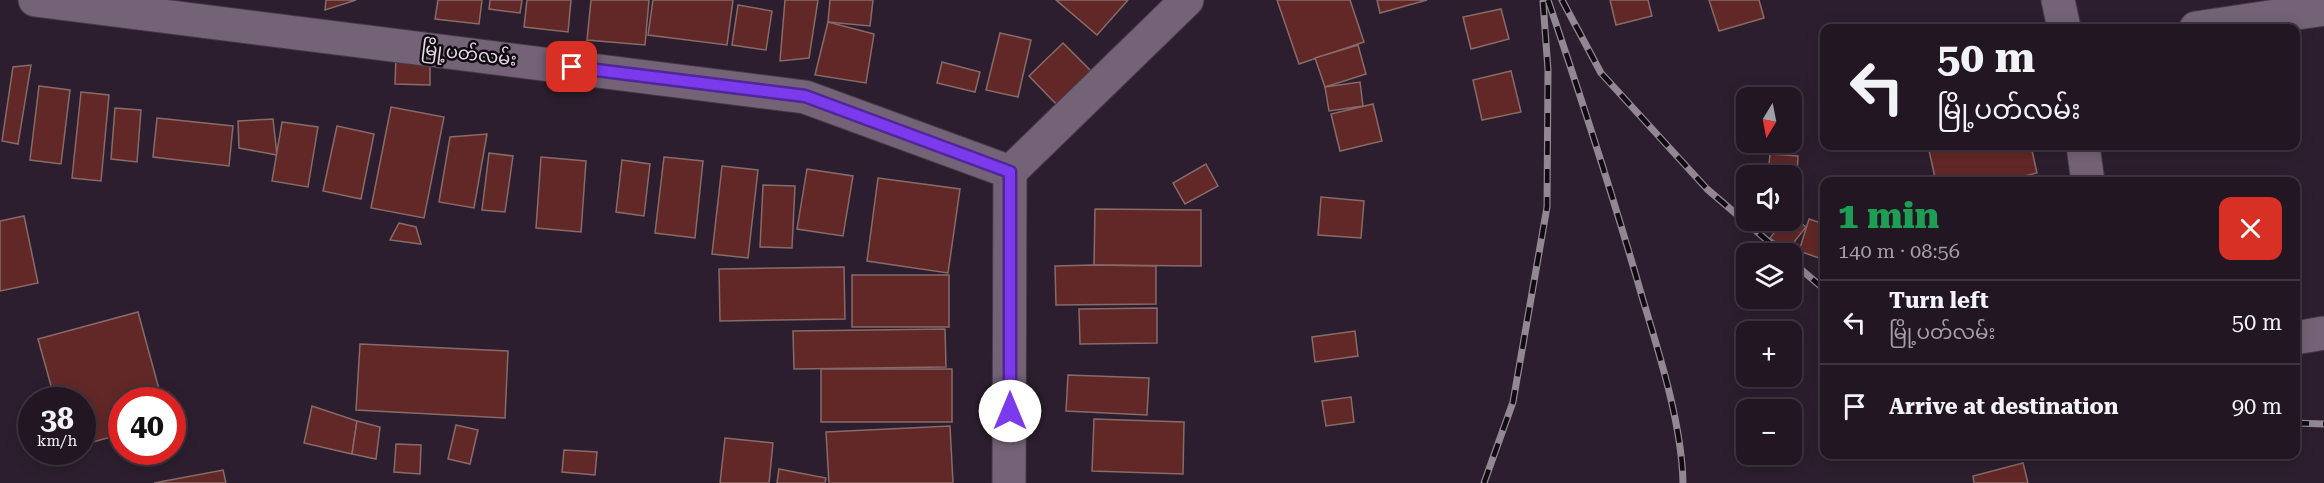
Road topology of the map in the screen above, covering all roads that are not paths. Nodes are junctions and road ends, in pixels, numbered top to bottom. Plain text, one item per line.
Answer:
1 (35, 0) edge
2 (1187, 0) edge
3 (2058, 0) edge
4 (2324, 9) edge
5 (2063, 24) edge
6 (2223, 24) edge
7 (2084, 150) edge
8 (1010, 172) junction
9 (2087, 177) edge
10 (2324, 333) edge
11 (2300, 337) edge
12 (1009, 483) edge

1 - 8 street, မြို့ပတ်လမ်း
2 - 8 street
3 - 5 street
4 - 6 street
7 - 9 street
8 - 12 street
10 - 11 street

